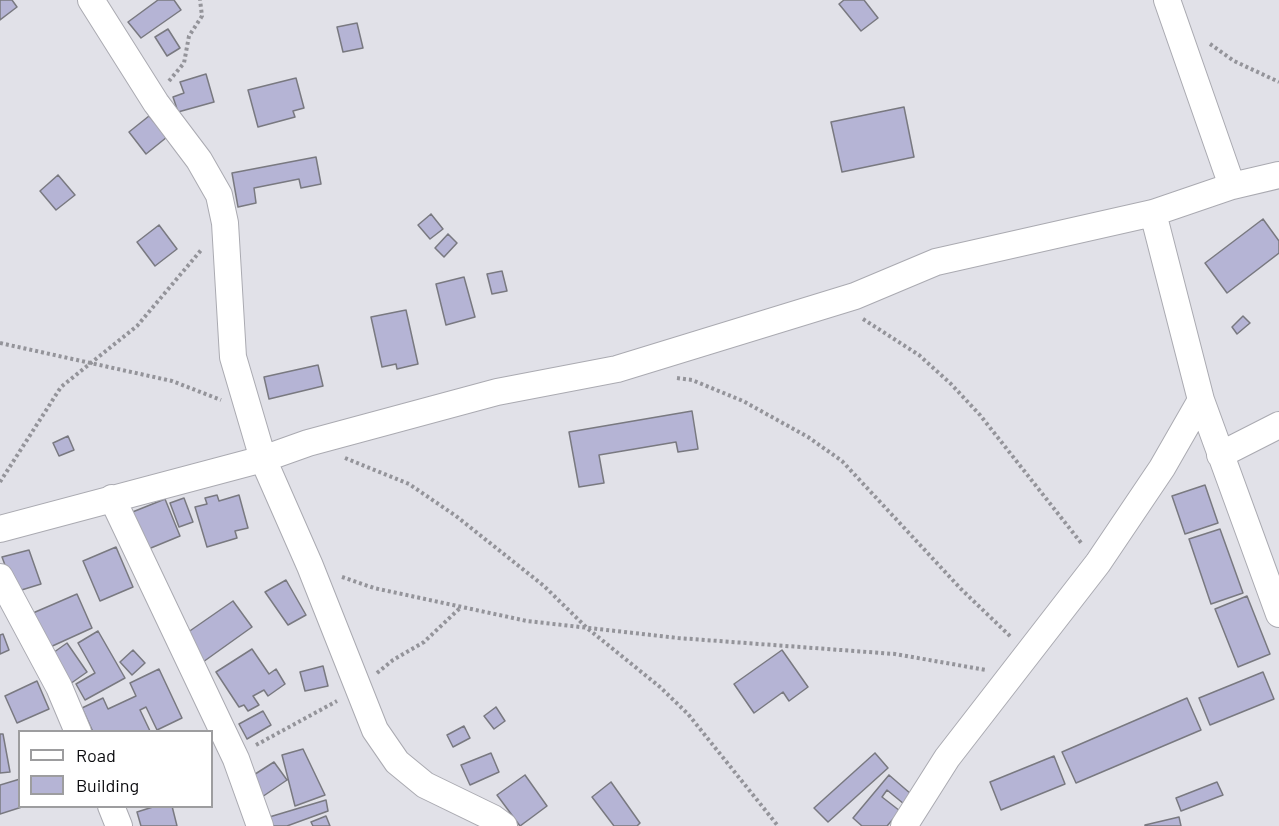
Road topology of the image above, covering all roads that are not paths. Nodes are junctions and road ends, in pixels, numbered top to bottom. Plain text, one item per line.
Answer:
1 (91, 0) edge
2 (1167, 0) edge
3 (1279, 175) edge
4 (1232, 186) junction
5 (1153, 213) junction
6 (1201, 399) junction
7 (1279, 425) edge
8 (1220, 455) junction
9 (263, 459) junction
10 (112, 498) junction
11 (0, 530) edge
12 (0, 577) edge
13 (1279, 614) edge
14 (77, 730) edge
15 (111, 808) edge
16 (119, 826) edge
17 (260, 826) edge
18 (504, 826) edge
19 (904, 826) edge

1 - 9 street
2 - 4 street
3 - 4 street
4 - 5 street
5 - 6 street
5 - 9 street
6 - 8 street
6 - 19 street
7 - 8 street
8 - 13 street
9 - 10 street
9 - 18 street
10 - 11 street
10 - 17 street
12 - 14 street
15 - 16 street

